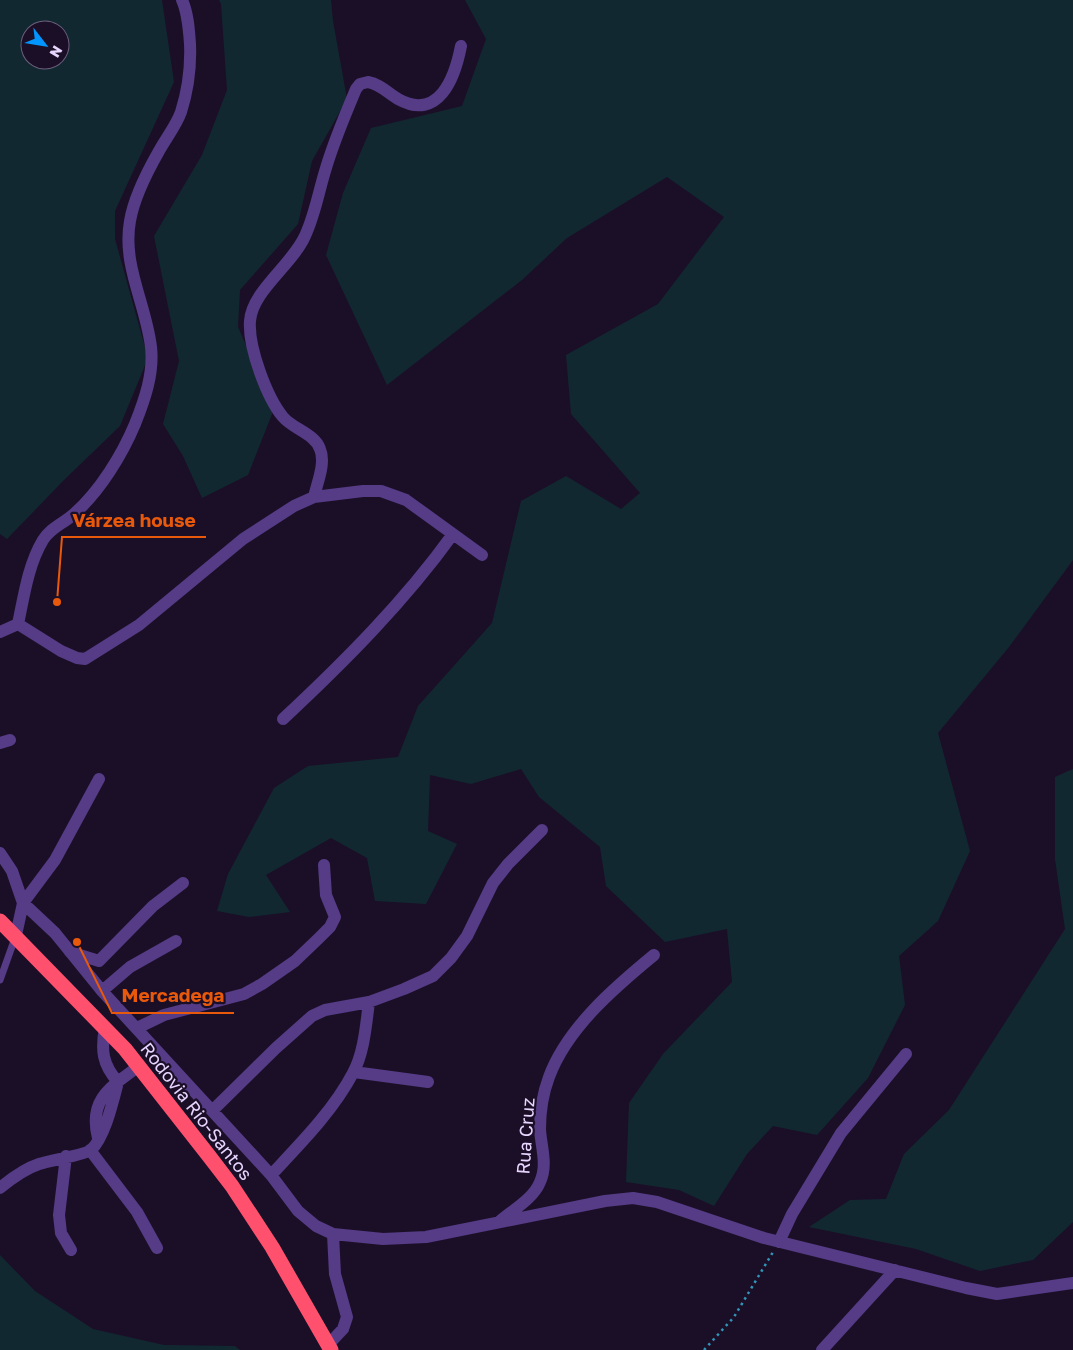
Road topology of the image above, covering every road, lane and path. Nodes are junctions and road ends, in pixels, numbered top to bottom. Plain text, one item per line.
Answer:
1 (182, 0) edge
2 (461, 46) dead end
3 (314, 497) junction
4 (453, 534) junction
5 (482, 556) dead end
6 (18, 624) junction
7 (0, 632) edge
8 (283, 719) dead end
9 (99, 779) dead end
10 (542, 830) dead end
11 (0, 853) edge
12 (324, 865) dead end
13 (183, 883) dead end
14 (23, 904) junction
15 (0, 921) edge
16 (16, 936) junction
17 (176, 941) dead end
18 (70, 952) junction
19 (654, 955) dead end
20 (99, 961) junction
21 (0, 980) edge
22 (99, 986) junction
23 (369, 1002) junction
24 (105, 1027) junction
25 (137, 1028) junction
26 (906, 1054) dead end
27 (139, 1066) junction
28 (354, 1072) junction
29 (118, 1082) junction
30 (428, 1082) dead end
31 (213, 1110) junction
32 (90, 1150) junction
33 (66, 1156) junction
34 (272, 1175) junction
35 (0, 1188) edge
36 (498, 1223) junction
37 (333, 1234) junction
38 (779, 1242) junction
39 (157, 1248) dead end
40 (71, 1250) dead end
41 (895, 1270) junction
42 (1073, 1283) edge
43 (330, 1348) edge
44 (704, 1350) edge
45 (822, 1350) edge

1 - 6 street
2 - 3 street
3 - 4 street
3 - 6 street
4 - 5 street
4 - 8 street
6 - 7 street
9 - 14 street
10 - 23 street
11 - 14 street
12 - 25 street
13 - 20 street
14 - 16 street
14 - 18 street
15 - 16 highway, Rodovia Rio-Santos
16 - 21 lane
16 - 24 highway, Rodovia Rio-Santos
17 - 22 street
18 - 20 street
18 - 22 street
19 - 36 street, Rua Cruz
20 - 22 street
22 - 25 street
23 - 28 street
23 - 31 street
24 - 27 highway, Rodovia Rio-Santos
24 - 29 street
25 - 31 street
26 - 38 street
27 - 29 street
27 - 43 highway, Rodovia Rio-Santos
28 - 30 street
28 - 34 street
29 - 32 street
31 - 34 street
32 - 33 street
32 - 39 street
33 - 35 street
33 - 40 street
34 - 37 street
36 - 37 street
36 - 38 street
37 - 43 street
38 - 41 street
38 - 44 path
41 - 42 street
41 - 45 street

